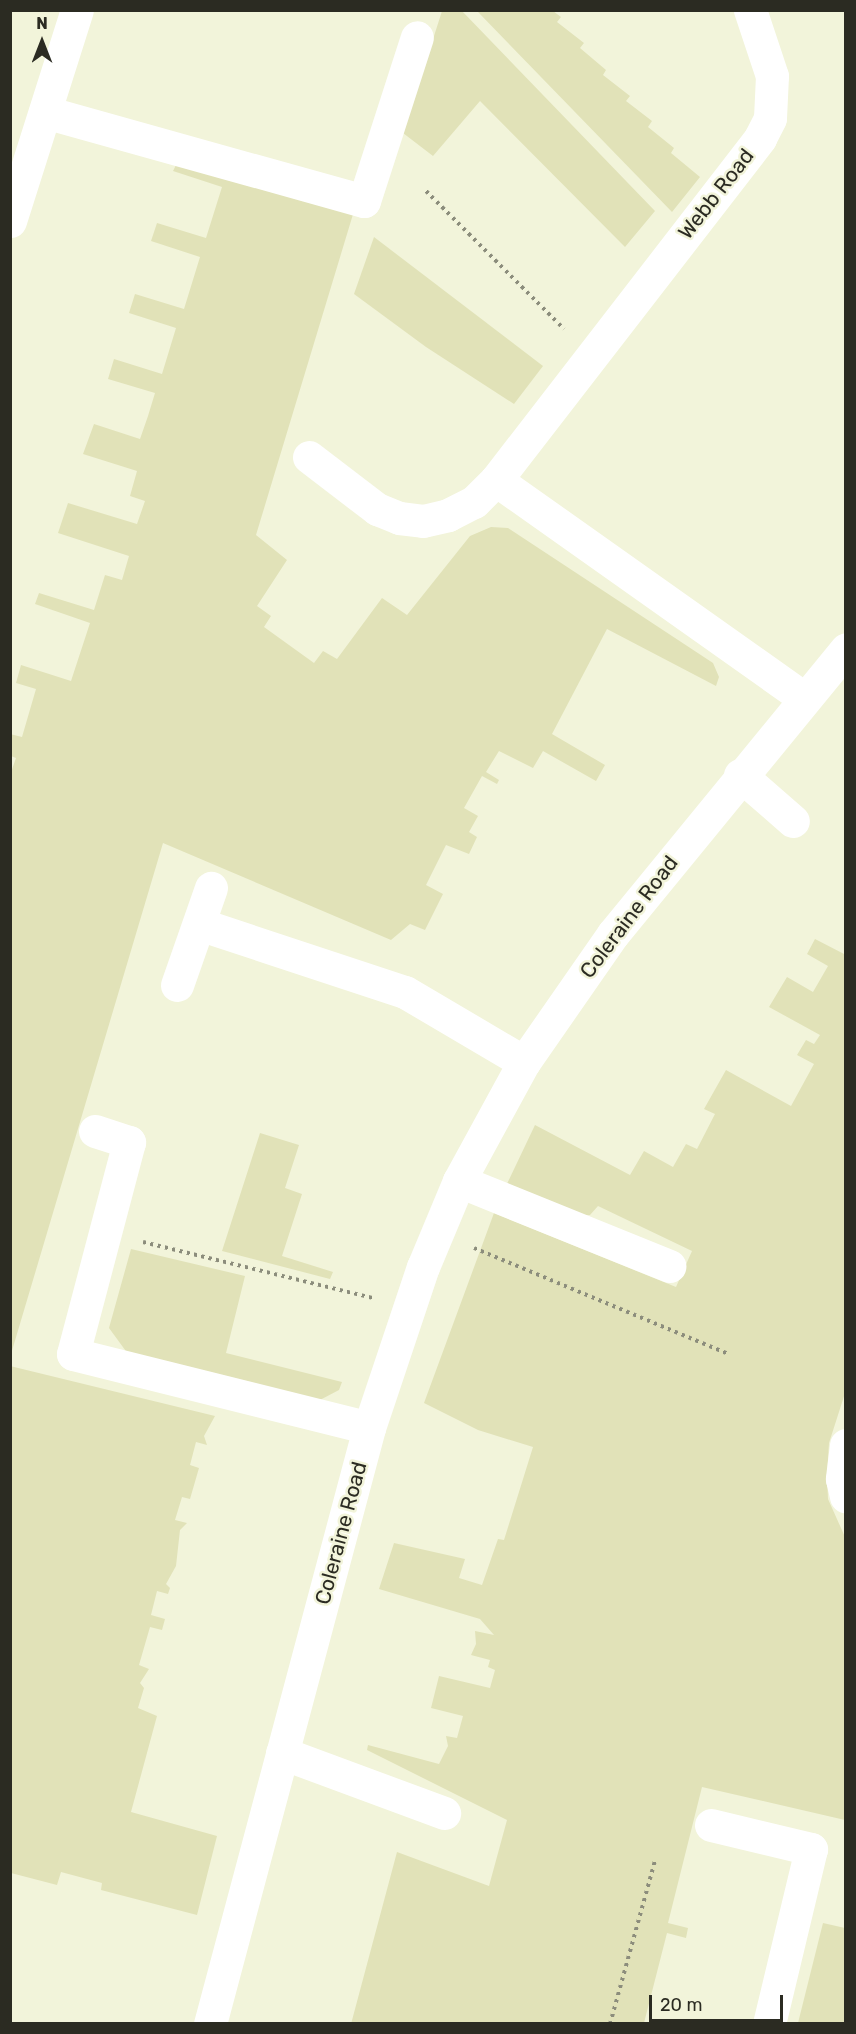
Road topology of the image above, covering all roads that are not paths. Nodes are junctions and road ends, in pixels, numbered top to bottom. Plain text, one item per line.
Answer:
1 (77, 10) edge
2 (750, 10) edge
3 (417, 37) dead end
4 (45, 112) junction
5 (10, 221) edge
6 (309, 457) dead end
7 (496, 480) junction
8 (846, 649) edge
9 (804, 698) junction
10 (740, 775) junction
11 (793, 821) dead end
12 (211, 888) dead end
13 (198, 924) junction
14 (177, 985) dead end
15 (524, 1062) junction
16 (95, 1131) dead end
17 (459, 1180) junction
18 (669, 1266) dead end
19 (369, 1428) junction
20 (846, 1445) edge
21 (846, 1497) edge
22 (282, 1753) junction
23 (444, 1813) dead end
24 (711, 1825) dead end
25 (210, 2024) edge
26 (769, 2024) edge

1 - 4 street
2 - 7 street, Webb Road
3 - 4 street
4 - 5 street
6 - 7 street, Webb Road
7 - 9 street
8 - 9 street, Coleraine Road
9 - 10 street, Coleraine Road
10 - 11 street
10 - 15 street, Coleraine Road
12 - 13 street
13 - 14 street
13 - 15 street
15 - 17 street, Coleraine Road
16 - 19 street
17 - 18 street
17 - 19 street, Coleraine Road
19 - 22 street, Coleraine Road
20 - 21 street
22 - 23 street
22 - 25 street, Coleraine Road
24 - 26 street

